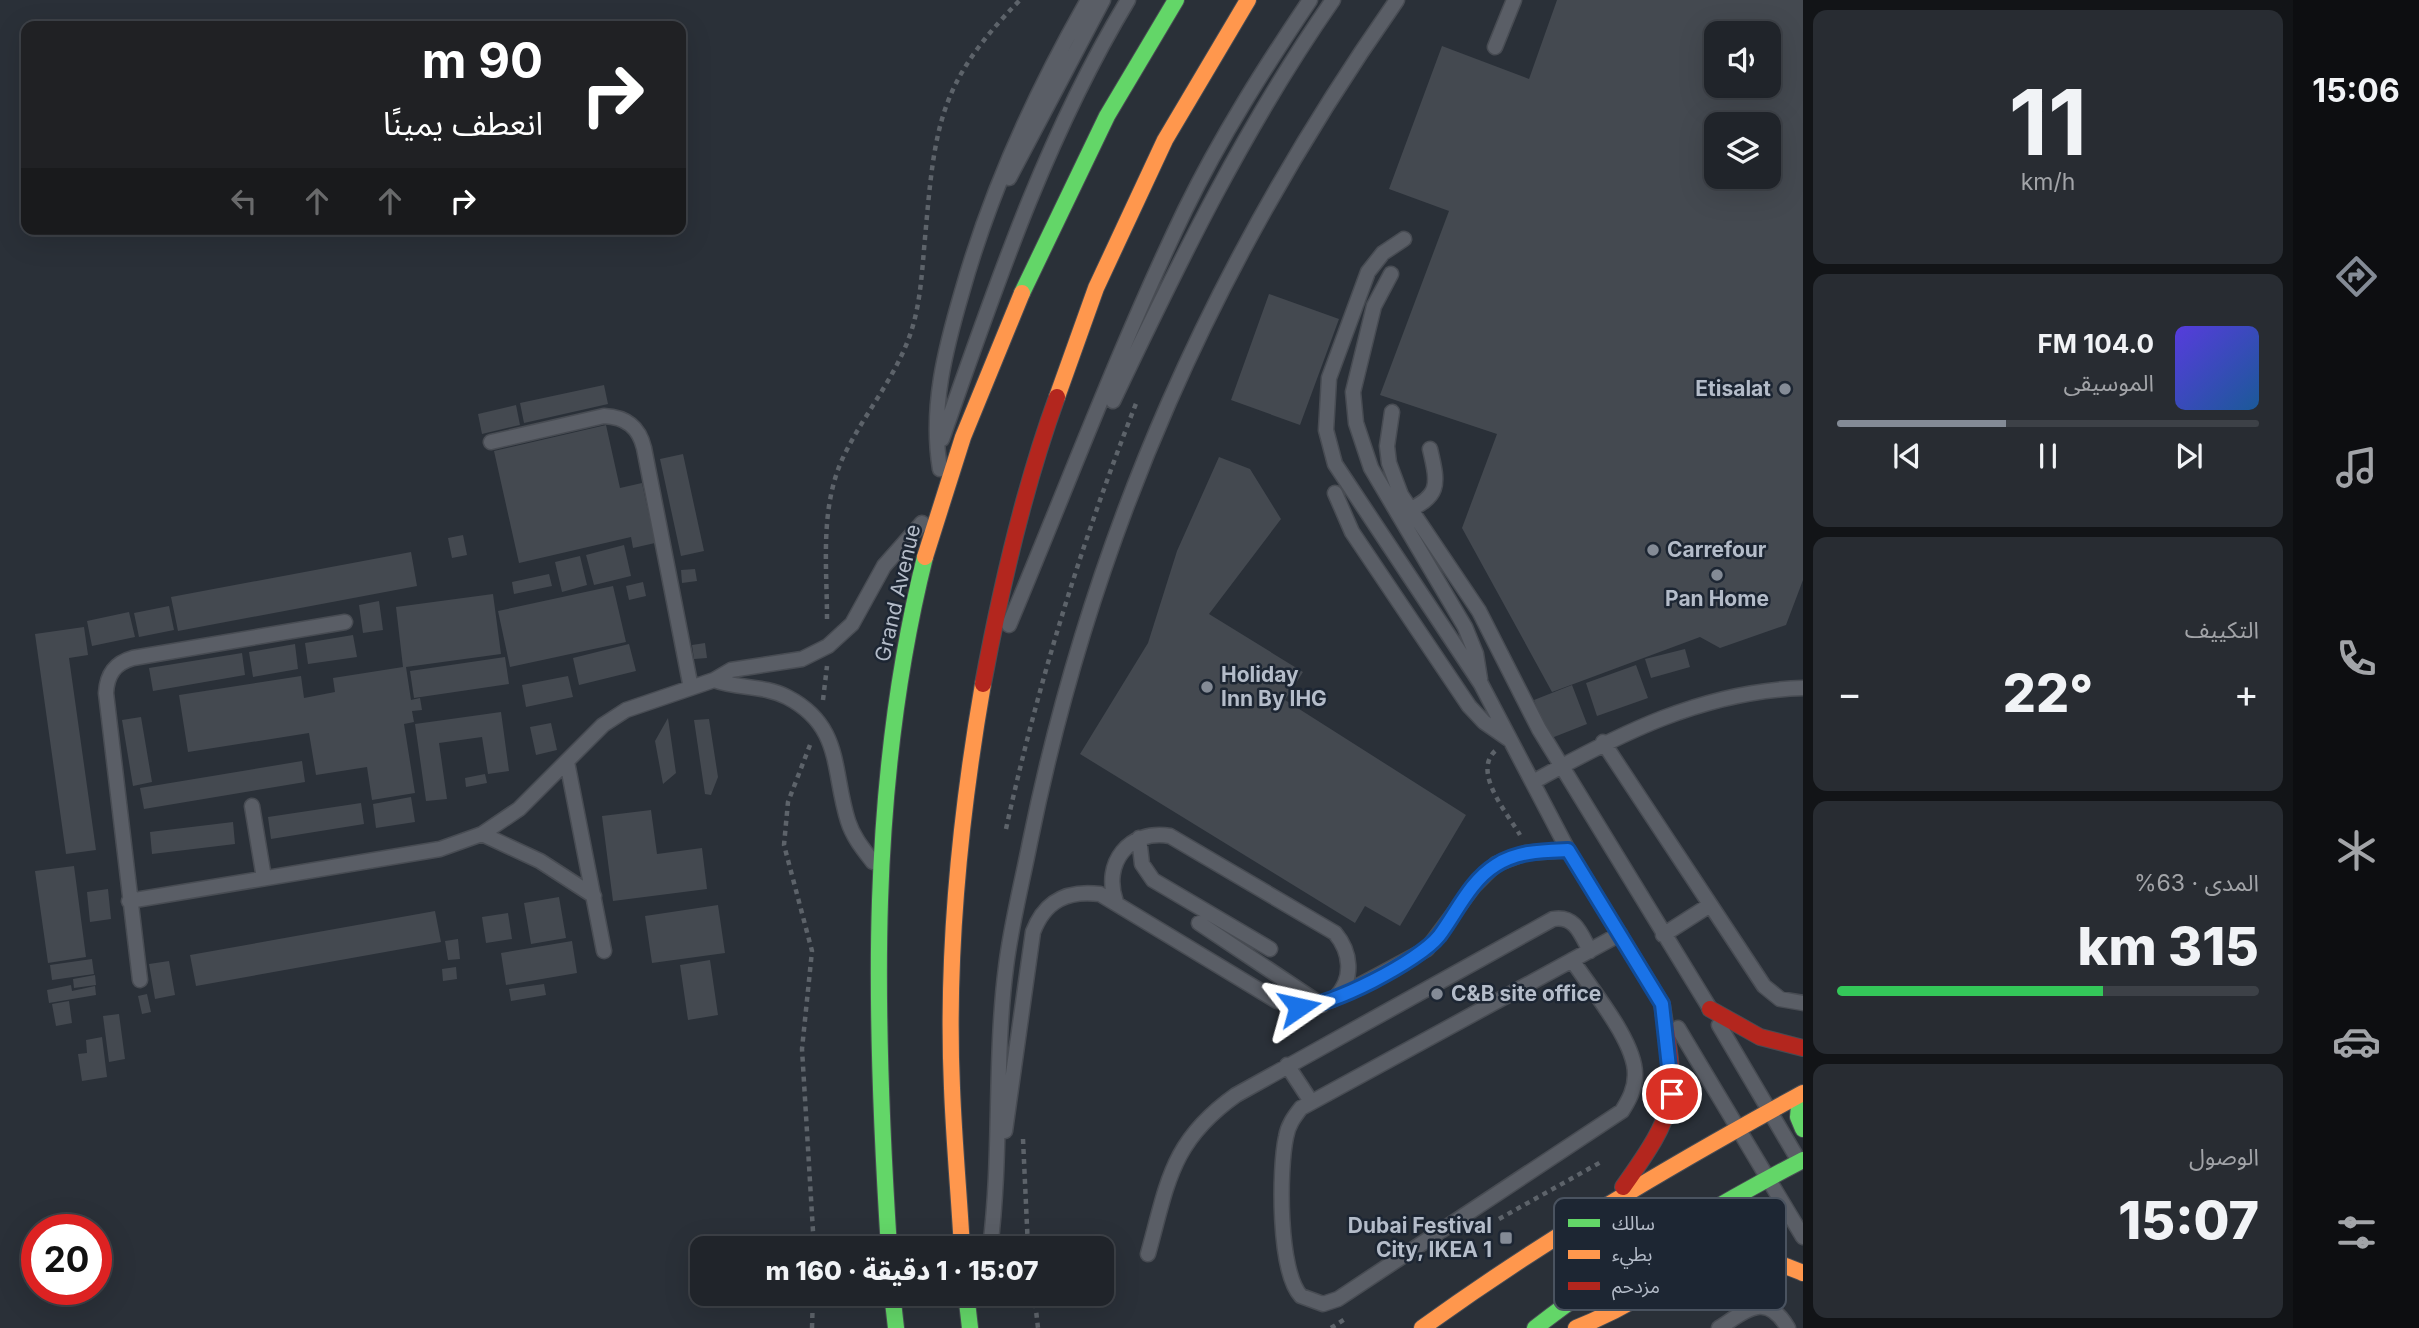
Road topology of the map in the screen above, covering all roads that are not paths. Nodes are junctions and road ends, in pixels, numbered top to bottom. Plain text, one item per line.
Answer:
1 (1088, 0) edge
2 (1103, 0) edge
3 (1128, 0) edge
4 (1176, 0) edge
5 (1248, 0) edge
6 (1310, 0) edge
7 (1334, 0) edge
8 (1397, 0) edge
9 (1514, 0) edge
10 (1495, 47) dead end
11 (1404, 239) dead end
12 (974, 251) junction
13 (1391, 274) dead end
14 (1392, 412) dead end
15 (491, 442) dead end
16 (1430, 449) dead end
17 (937, 453) junction
18 (1335, 493) dead end
19 (942, 499) junction
20 (1404, 512) junction
21 (1034, 566) junction
22 (345, 622) dead end
23 (715, 680) junction
24 (1481, 684) junction
25 (691, 688) junction
26 (1803, 688) edge
27 (979, 697) junction
28 (1512, 742) junction
29 (1603, 742) junction
30 (567, 762) junction
31 (1562, 766) junction
32 (1533, 782) junction
33 (252, 806) dead end
34 (482, 834) junction
35 (1139, 838) junction
36 (1568, 850) junction
37 (879, 871) junction
38 (264, 878) junction
39 (594, 896) junction
40 (129, 901) junction
41 (1116, 902) junction
42 (1710, 905) junction
43 (1199, 923) dead end
44 (1620, 934) junction
45 (1663, 935) junction
46 (1270, 950) dead end
47 (604, 951) dead end
48 (1590, 951) junction
49 (1572, 960) junction
50 (140, 980) dead end
51 (1327, 1002) junction
52 (1803, 1003) edge
53 (1662, 1004) junction
54 (1710, 1009) junction
55 (1803, 1048) edge
56 (1287, 1065) junction
57 (1801, 1094) edge
58 (1310, 1100) junction
59 (1770, 1111) junction
60 (1739, 1127) junction
61 (1803, 1129) edge
62 (1802, 1163) edge
63 (1768, 1178) junction
64 (1615, 1198) joint
65 (1729, 1198) edge
66 (1780, 1198) edge
67 (995, 1201) junction
68 (1786, 1208) edge
69 (888, 1236) edge
70 (961, 1236) edge
71 (991, 1236) edge
72 (1803, 1237) edge
73 (1554, 1238) edge
74 (1148, 1254) dead end
75 (1786, 1266) edge
76 (1803, 1273) edge
77 (893, 1306) edge
78 (968, 1306) edge
79 (977, 1306) edge
80 (1558, 1310) edge
81 (1614, 1310) edge
82 (1749, 1310) edge
83 (1773, 1310) edge
84 (1785, 1323) edge
85 (896, 1328) edge
86 (971, 1328) edge
87 (1422, 1328) edge
88 (1535, 1328) edge
89 (1576, 1328) edge
90 (1719, 1328) edge

1 - 12 lane
2 - 12 lane
3 - 17 lane
4 - 19 main road, Grand Avenue
5 - 27 main road
6 - 21 lane
7 - 21 lane
8 - 67 lane
9 - 10 lane
11 - 24 lane
12 - 17 lane
13 - 20 lane
14 - 20 lane
15 - 25 lane
16 - 20 lane
17 - 19 lane
18 - 28 lane
19 - 23 lane
19 - 37 main road, Grand Avenue
20 - 24 lane
20 - 31 lane
21 - 27 lane
22 - 40 lane
23 - 25 lane
23 - 37 lane
24 - 28 lane
25 - 30 lane
26 - 29 lane
27 - 70 main road
28 - 32 lane
29 - 31 lane
29 - 42 lane
30 - 34 lane
30 - 39 lane
31 - 32 lane
31 - 45 lane
32 - 36 lane
33 - 38 lane
34 - 38 lane
34 - 39 lane
35 - 41 lane
35 - 46 lane
35 - 51 lane
36 - 44 lane
36 - 51 lane
37 - 69 main road, Grand Avenue
38 - 40 lane
39 - 47 lane
40 - 50 lane
41 - 51 lane
41 - 67 lane
42 - 45 lane
42 - 52 lane
43 - 51 lane
44 - 48 lane
44 - 53 lane
45 - 54 lane
48 - 49 lane
48 - 56 lane
49 - 58 lane
49 - 58 lane
53 - 60 lane
53 - 64 main road
54 - 55 main road
54 - 59 lane
56 - 58 lane
56 - 74 lane
57 - 59 main road
57 - 61 main road
59 - 60 main road
59 - 62 lane
60 - 63 lane
60 - 64 main road
62 - 63 main road
63 - 65 main road
63 - 66 lane
67 - 71 lane
68 - 72 lane
73 - 87 main road
75 - 76 main road
77 - 85 main road
78 - 86 main road
79 - 86 lane
80 - 88 main road
81 - 89 main road
82 - 90 lane
83 - 84 lane

